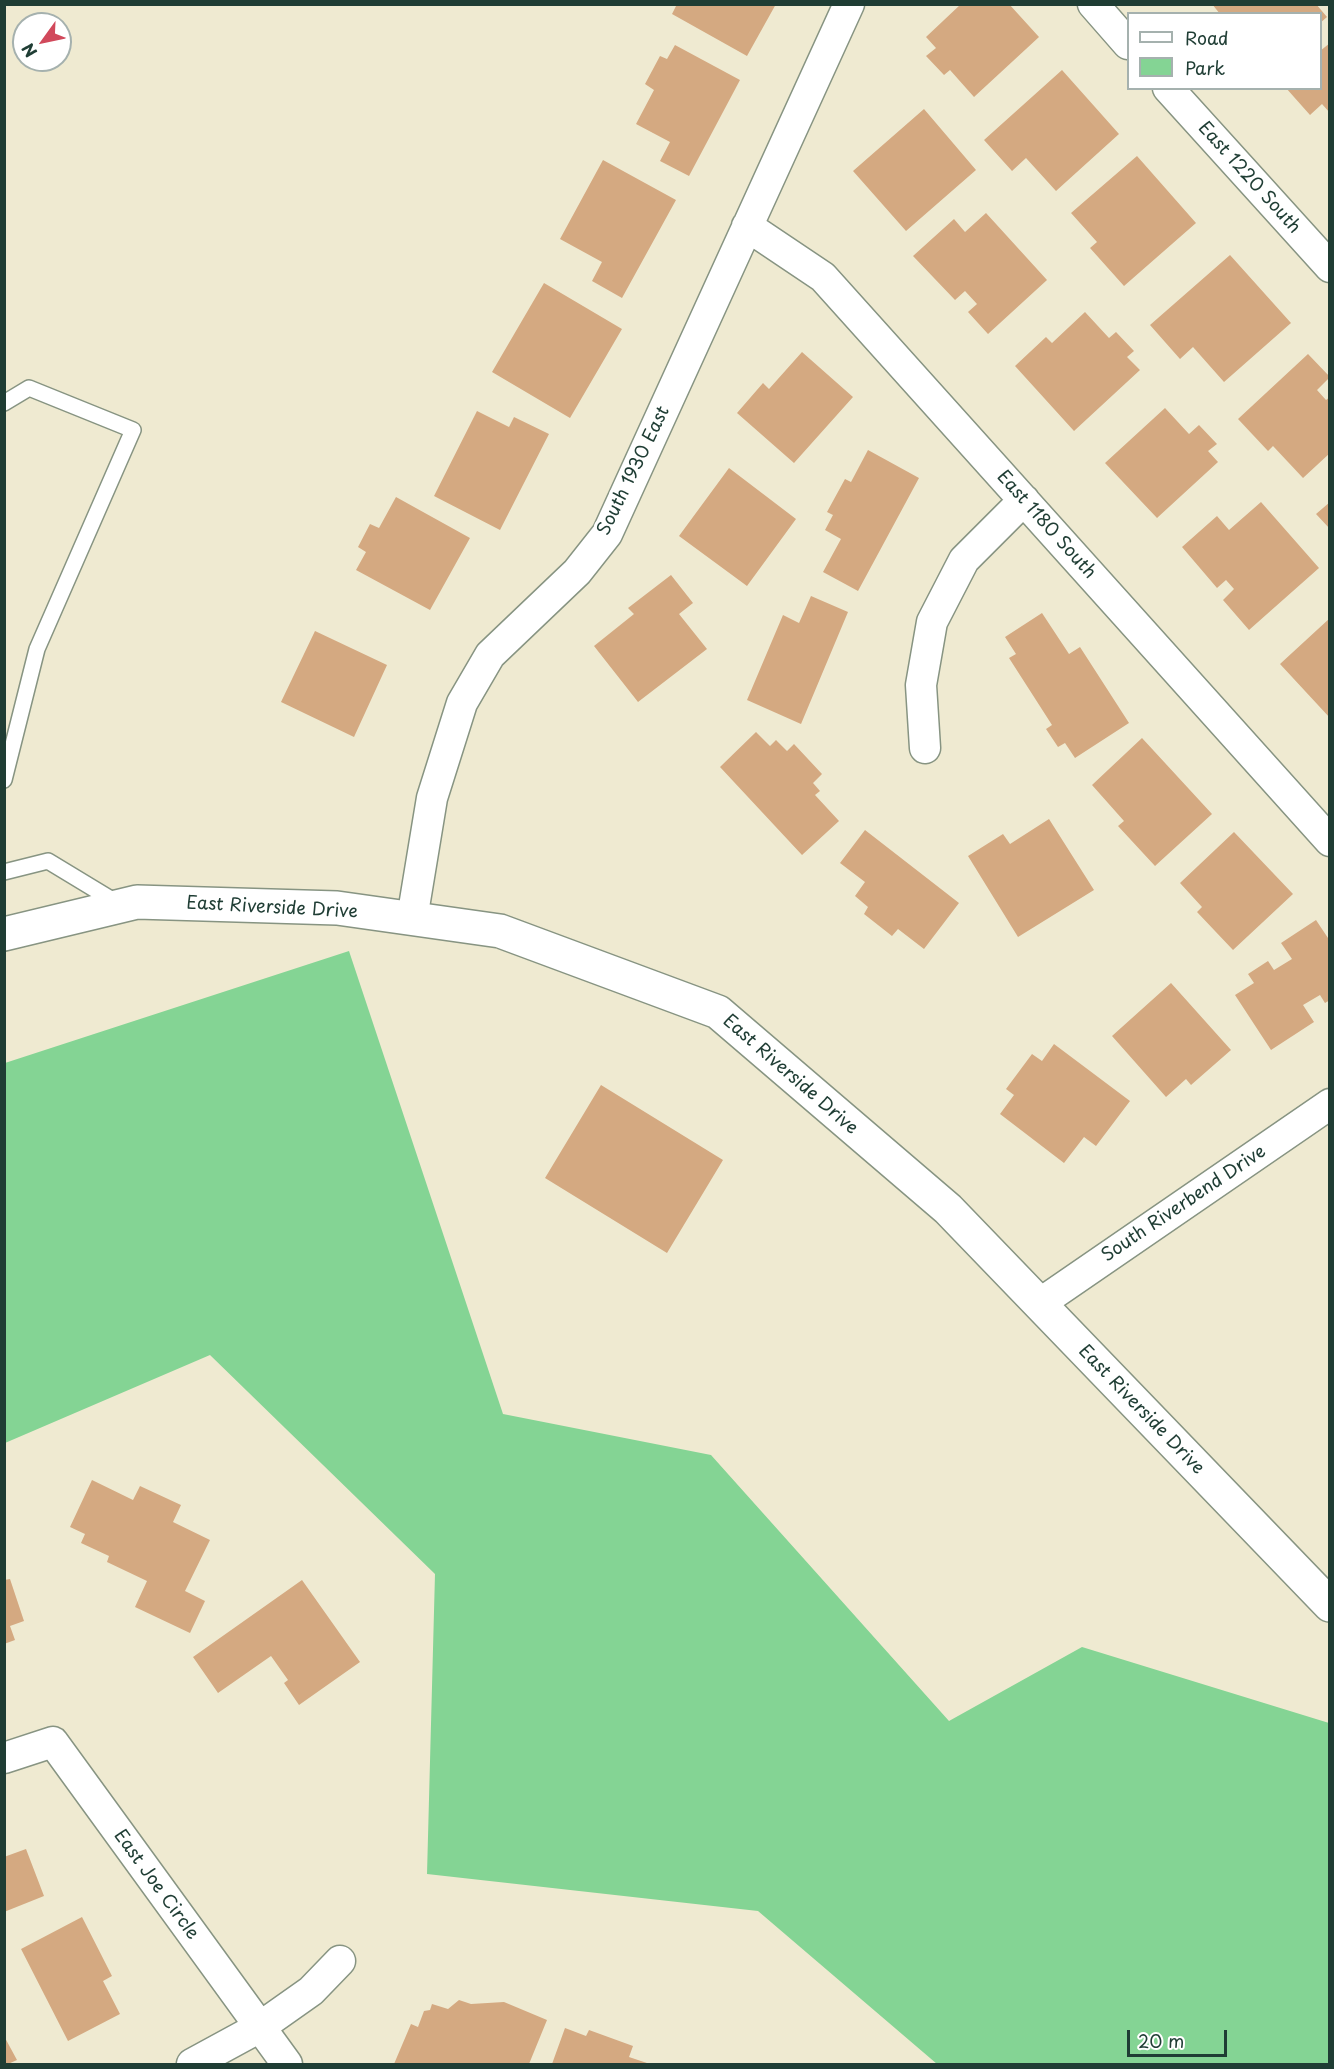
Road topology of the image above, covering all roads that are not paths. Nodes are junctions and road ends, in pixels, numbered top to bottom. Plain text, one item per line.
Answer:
1 (849, 4) edge
2 (1093, 4) edge
3 (1127, 43) edge
4 (1170, 90) edge
5 (747, 226) junction
6 (1329, 267) edge
7 (4, 403) edge
8 (1024, 500) junction
9 (925, 748) dead end
10 (4, 780) edge
11 (1329, 841) edge
12 (4, 872) edge
13 (122, 906) junction
14 (412, 919) junction
15 (4, 934) edge
16 (1329, 1104) edge
17 (1039, 1304) junction
18 (1329, 1605) edge
19 (4, 1758) edge
20 (340, 1961) dead end
21 (260, 2027) junction
22 (192, 2064) edge
23 (287, 2064) edge

1 - 5 street, South 1930 East
2 - 3 street
4 - 6 street, East 1220 South
5 - 8 street, East 1180 South
5 - 14 street, South 1930 East
7 - 10 lane
8 - 9 street
8 - 11 street, East 1180 South
12 - 13 lane
13 - 14 main road, East Riverside Drive
13 - 15 main road, East Riverside Drive
14 - 17 main road, East Riverside Drive
16 - 17 street, South Riverbend Drive
17 - 18 main road, East Riverside Drive
19 - 21 street, East Joe Circle
20 - 21 street
21 - 22 street
21 - 23 street, East Joe Circle

